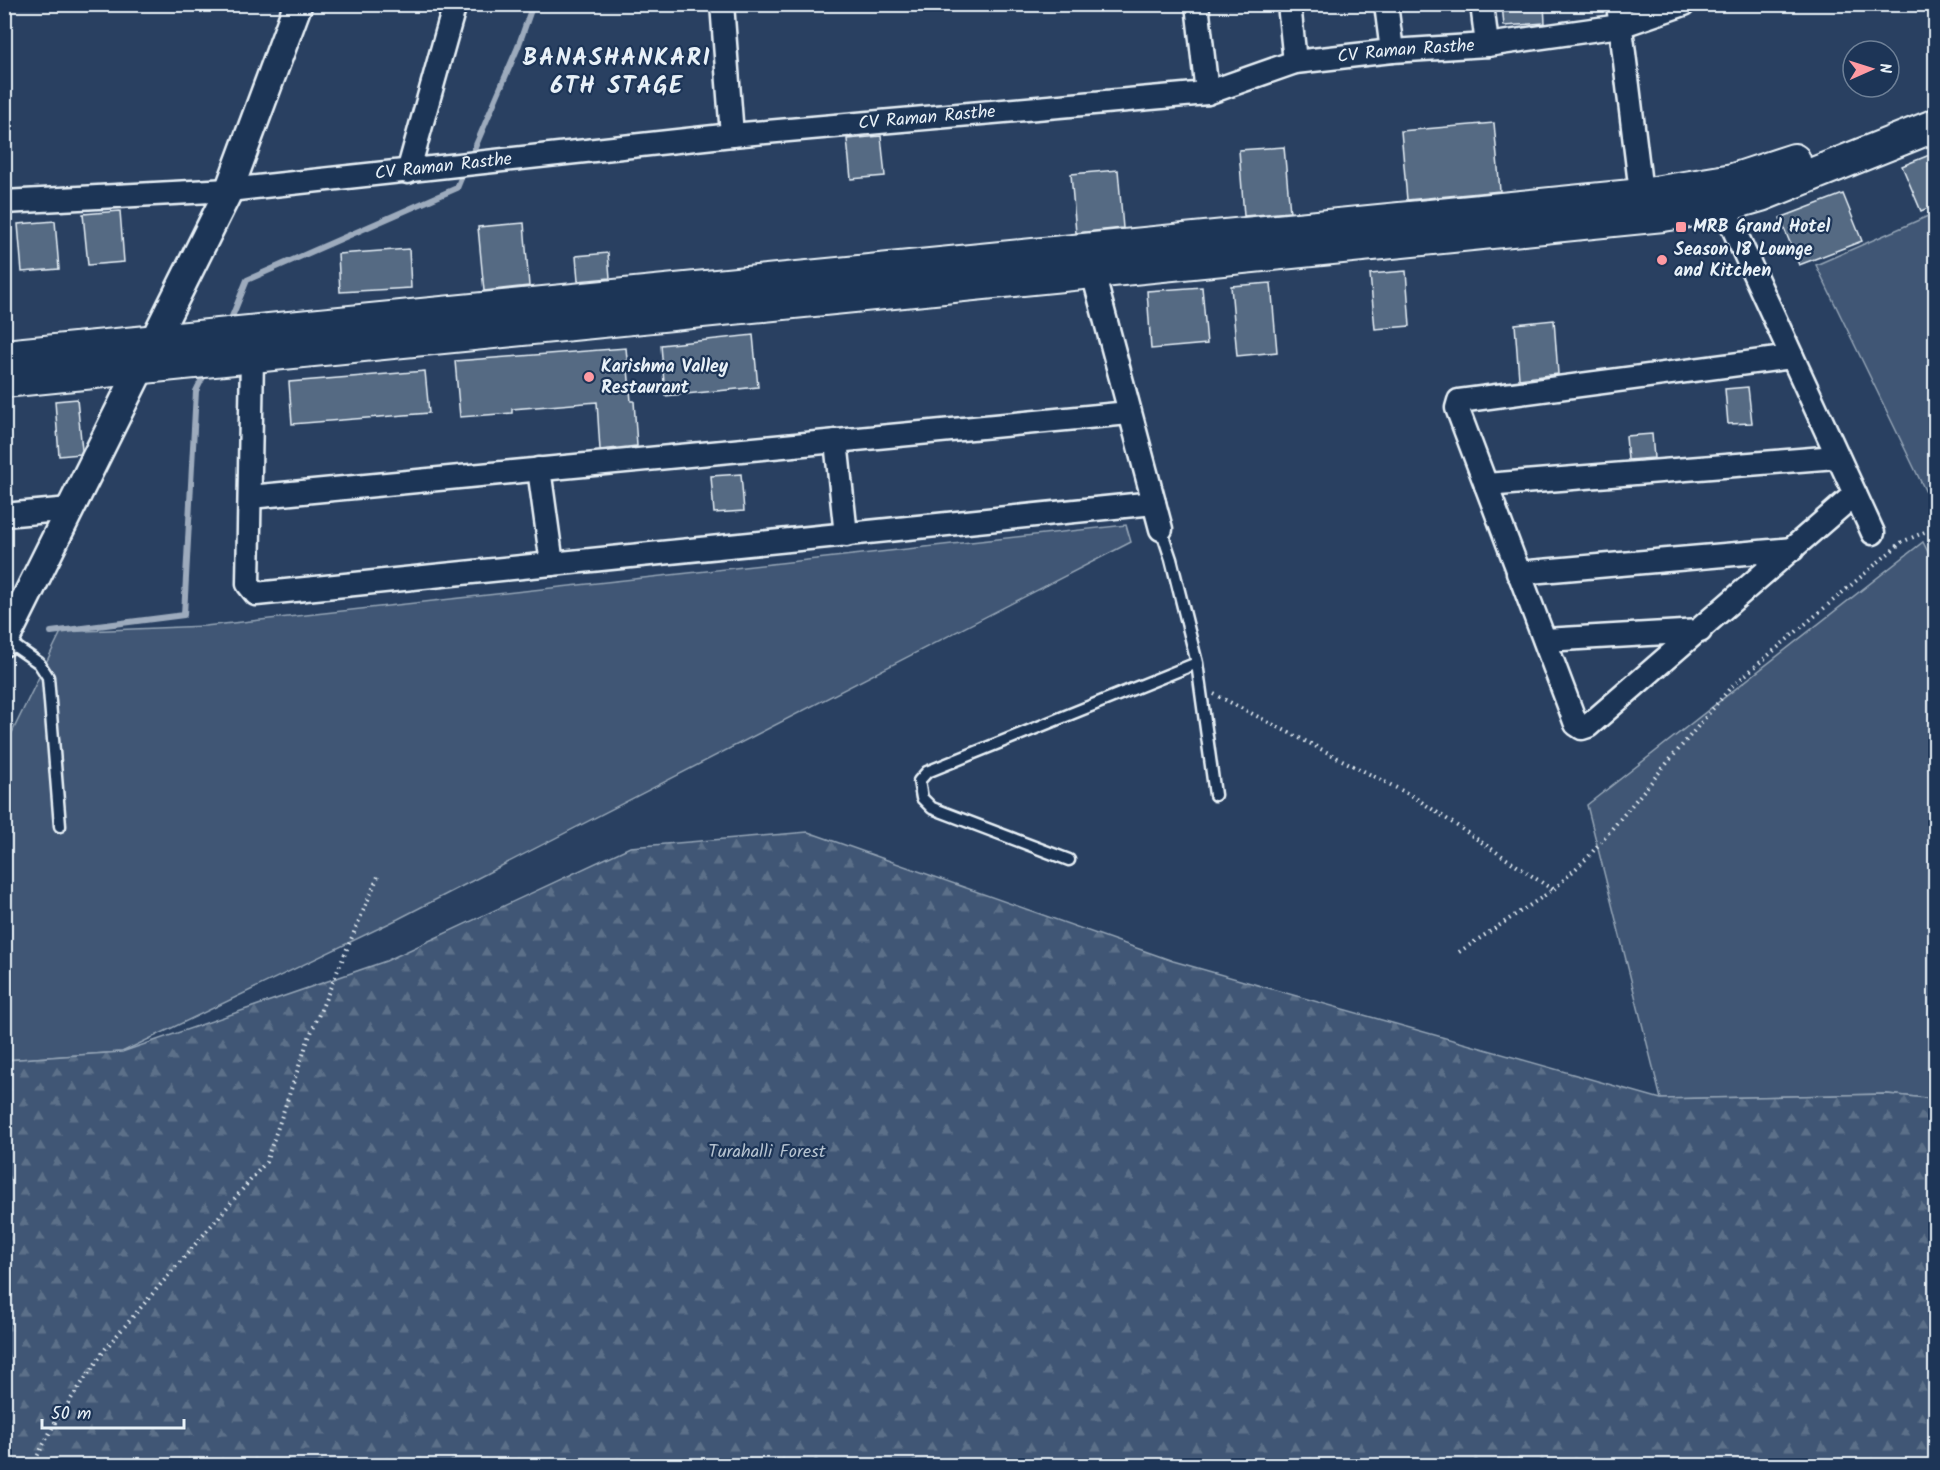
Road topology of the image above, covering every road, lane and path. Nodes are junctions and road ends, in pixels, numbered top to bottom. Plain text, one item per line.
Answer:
1 (298, 4) edge
2 (455, 4) edge
3 (722, 4) edge
4 (1197, 4) edge
5 (1289, 4) edge
6 (1386, 4) edge
7 (1482, 4) edge
8 (1684, 4) edge
9 (1619, 15) edge
10 (1487, 45) junction
11 (1392, 51) junction
12 (1295, 62) junction
13 (1207, 93) junction
14 (1935, 103) edge
15 (1935, 125) edge
16 (732, 135) junction
17 (408, 172) junction
18 (229, 190) junction
19 (4, 202) edge
20 (1643, 206) junction
21 (1723, 206) junction
22 (1089, 262) junction
23 (145, 355) junction
24 (4, 356) edge
25 (252, 357) junction
26 (1792, 357) junction
27 (4, 381) edge
28 (1129, 413) junction
29 (836, 441) junction
30 (1836, 457) junction
31 (539, 470) junction
32 (1486, 485) junction
33 (1855, 494) junction
34 (250, 497) junction
35 (1154, 503) junction
36 (70, 508) junction
37 (4, 514) edge
38 (1935, 527) edge
39 (1161, 529) joint
40 (1874, 533) dead end
41 (846, 534) junction
42 (1793, 549) junction
43 (552, 564) junction
44 (1518, 573) junction
45 (8, 629) edge
46 (1700, 631) junction
47 (1545, 640) junction
48 (1197, 663) junction
49 (1201, 687) junction
50 (1215, 795) dead end
51 (60, 826) dead end
52 (1069, 860) dead end
53 (379, 874) dead end
54 (1553, 890) junction
55 (1459, 952) dead end
56 (32, 1466) edge

1 - 18 street
2 - 17 street
3 - 16 street
4 - 13 street
5 - 12 street
6 - 11 street
7 - 10 street
8 - 9 street, CV Raman Rasthe
9 - 10 street, CV Raman Rasthe
9 - 20 street
10 - 11 street, CV Raman Rasthe
11 - 12 street, CV Raman Rasthe
12 - 13 street, CV Raman Rasthe
13 - 16 street, CV Raman Rasthe
14 - 20 main road
15 - 21 main road
16 - 17 street, CV Raman Rasthe
17 - 18 street, CV Raman Rasthe
18 - 19 street, CV Raman Rasthe
18 - 23 street
20 - 21 main road
20 - 22 main road
21 - 26 street
22 - 23 main road
22 - 25 main road
22 - 28 street
23 - 24 main road
23 - 25 main road
23 - 27 main road
23 - 36 street
25 - 34 street
26 - 30 street
26 - 32 street
28 - 29 street
28 - 35 street
29 - 31 street
29 - 41 street
30 - 32 street
30 - 33 street
31 - 34 street
31 - 43 street
32 - 44 street
33 - 40 street
33 - 42 street
34 - 43 street
35 - 39 street
35 - 41 street
36 - 37 street
36 - 45 street
38 - 54 path
39 - 48 lane
41 - 43 street
42 - 44 street
42 - 46 street
44 - 47 street
45 - 51 lane
46 - 47 street
46 - 47 street
48 - 49 lane
48 - 52 lane
49 - 50 lane
49 - 54 path
53 - 56 path
54 - 55 path

